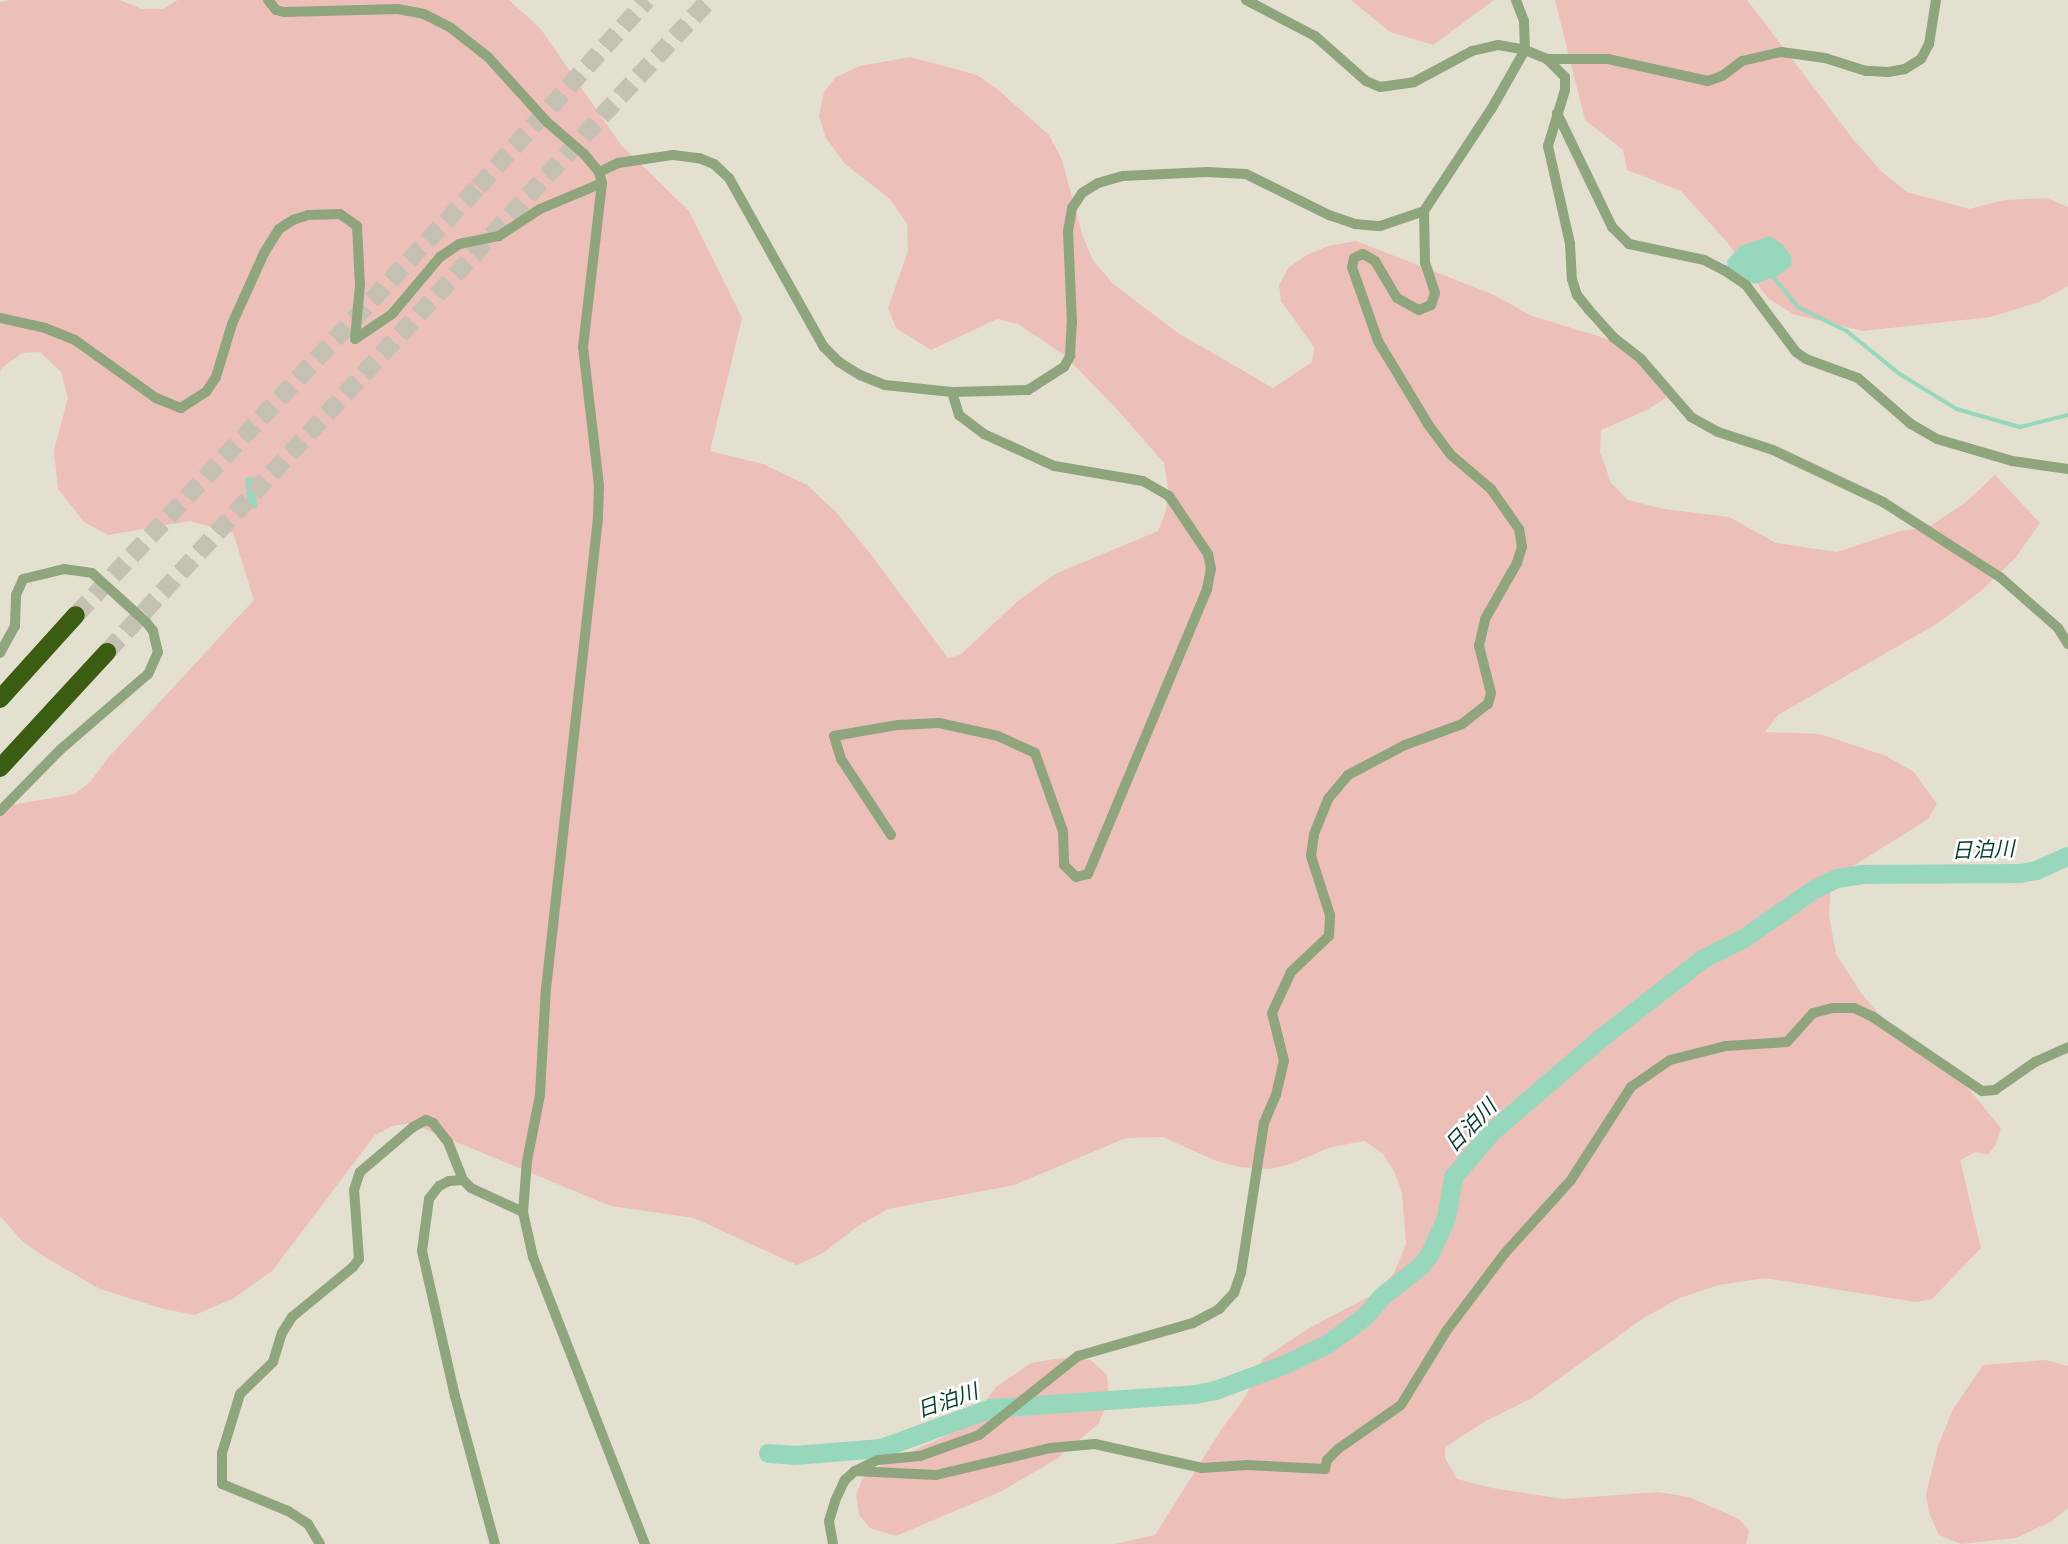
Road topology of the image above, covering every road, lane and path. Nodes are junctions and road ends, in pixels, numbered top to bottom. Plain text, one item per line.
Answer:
1 (268, 0) edge
2 (1246, 0) edge
3 (1516, 0) edge
4 (1936, 0) edge
5 (1525, 50) junction
6 (1546, 60) junction
7 (1557, 113) junction
8 (599, 172) junction
9 (602, 183) junction
10 (1424, 211) junction
11 (0, 318) edge
12 (952, 392) junction
13 (2068, 469) edge
14 (76, 615) tunnel mouth
15 (2068, 644) edge
16 (107, 652) tunnel mouth
17 (0, 653) edge
18 (0, 699) edge
19 (0, 768) edge
20 (0, 811) edge
21 (891, 835) dead end
22 (2068, 1047) edge
23 (463, 1180) junction
24 (523, 1212) junction
25 (855, 1471) junction
26 (320, 1544) edge
27 (495, 1544) edge
28 (645, 1544) edge
29 (833, 1544) edge

1 - 8 street
2 - 5 street
3 - 5 street
4 - 6 street
5 - 6 street
5 - 10 street
6 - 7 street
7 - 13 street
7 - 15 street
8 - 9 street
8 - 12 street
9 - 11 street
9 - 24 street
10 - 12 street
10 - 25 street
12 - 21 street
14 - 18 highway
16 - 19 highway
17 - 20 street
22 - 25 street
23 - 24 street
23 - 26 street
23 - 27 street
24 - 28 street
25 - 29 street

